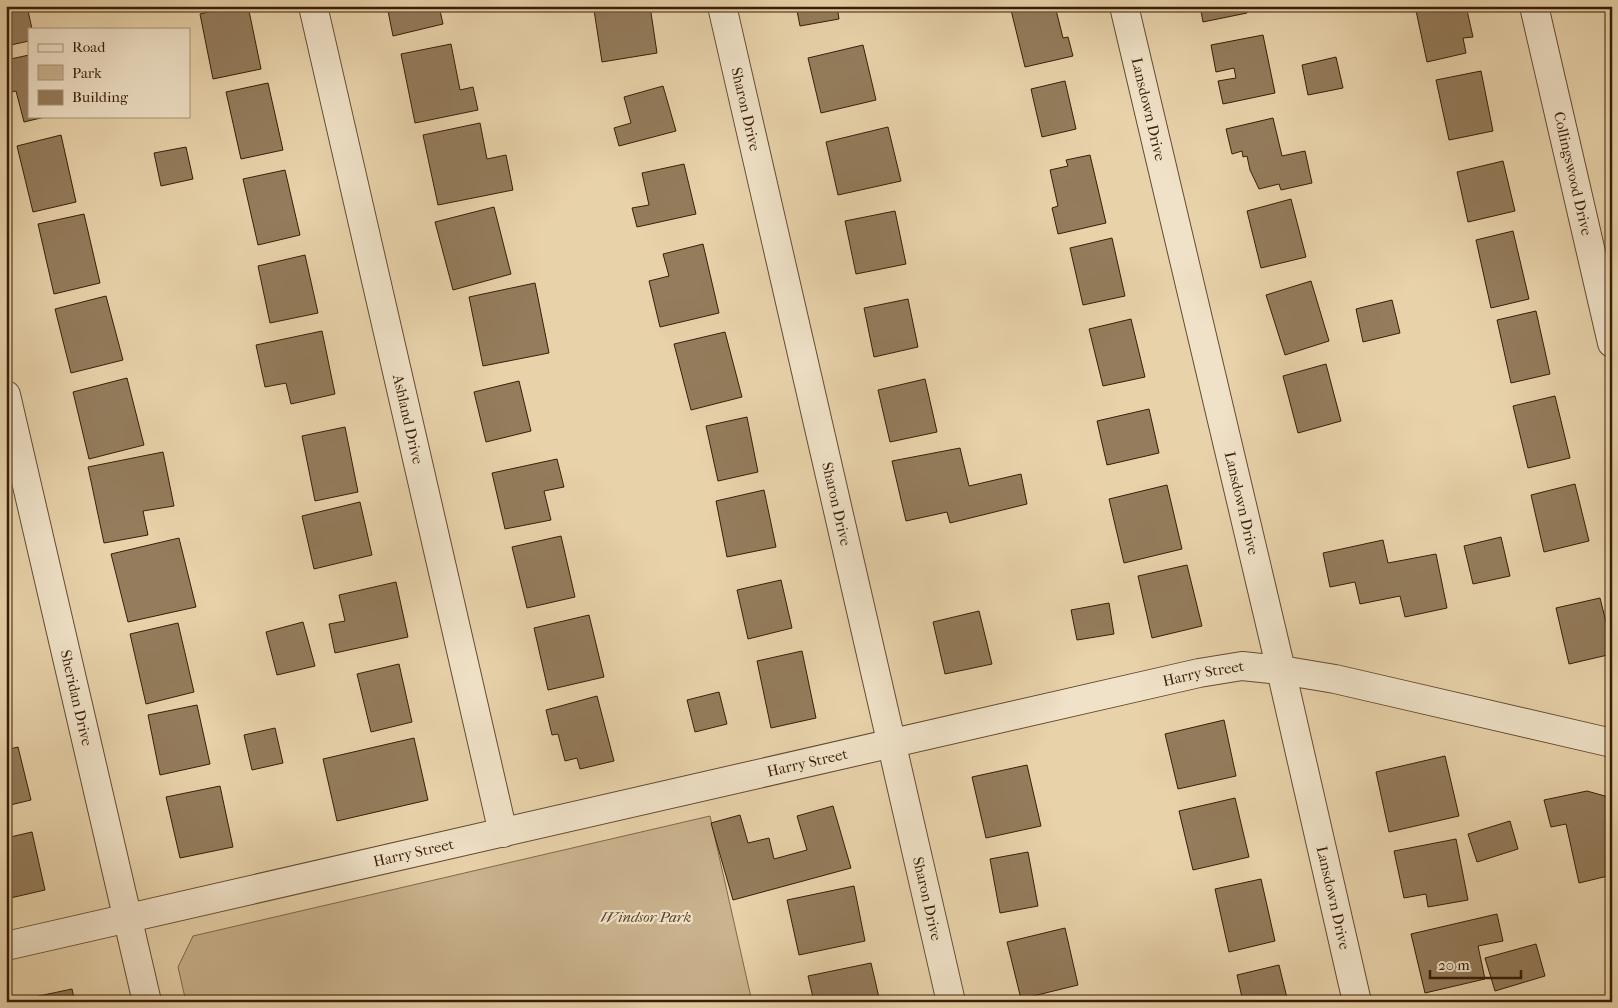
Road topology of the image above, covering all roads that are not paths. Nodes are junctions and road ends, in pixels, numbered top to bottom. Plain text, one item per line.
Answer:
1 (313, 6) edge
2 (722, 6) edge
3 (1124, 6) edge
4 (1534, 6) edge
5 (1612, 343) edge
6 (6, 395) edge
7 (1281, 670) junction
8 (1612, 743) edge
9 (893, 744) junction
10 (503, 833) junction
11 (128, 918) junction
12 (6, 946) edge
13 (147, 1002) edge
14 (951, 1002) edge
15 (1357, 1002) edge

1 - 10 street, Ashland Drive
2 - 9 street, Sharon Drive
3 - 7 street, Lansdown Drive
4 - 5 street, Collingswood Drive
6 - 11 street, Sheridan Drive
7 - 8 street, Harry Street
7 - 9 street, Harry Street
7 - 15 street, Lansdown Drive
9 - 10 street, Harry Street
9 - 14 street, Sharon Drive
10 - 11 street, Harry Street
11 - 12 street, Harry Street
11 - 13 street, Sheridan Drive

